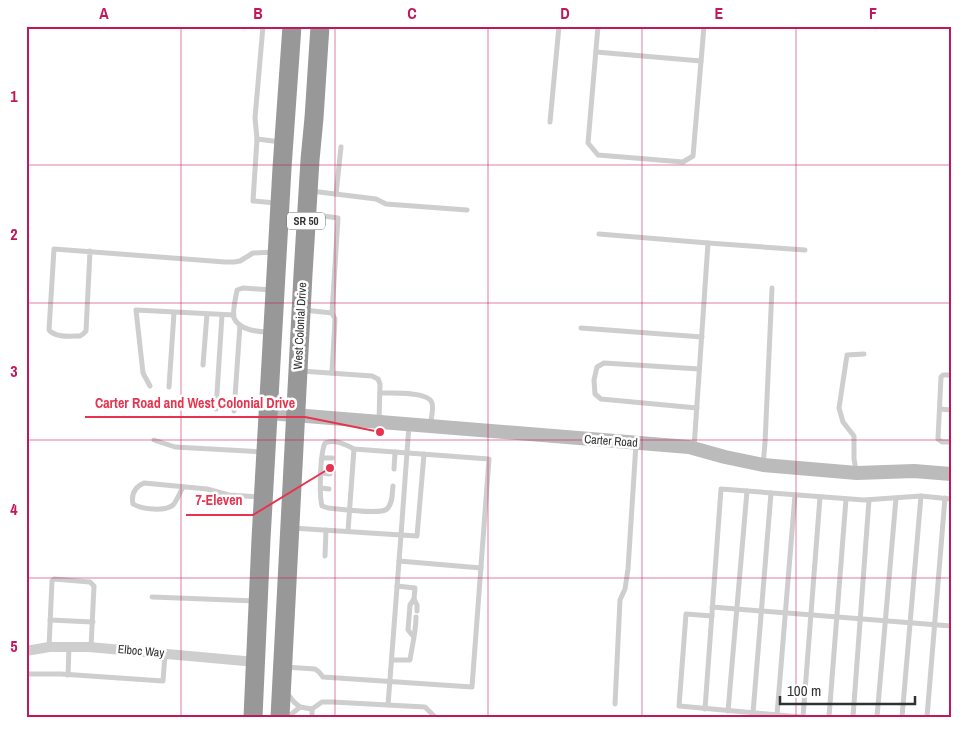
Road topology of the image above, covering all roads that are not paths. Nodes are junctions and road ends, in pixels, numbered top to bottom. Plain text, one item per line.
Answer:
1 (264, 26) edge
2 (292, 26) edge
3 (320, 26) edge
4 (559, 26) edge
5 (598, 26) edge
6 (704, 26) edge
7 (596, 52) junction
8 (702, 61) junction
9 (314, 118) junction
10 (550, 122) dead end
11 (257, 139) junction
12 (284, 142) junction
13 (341, 147) dead end
14 (308, 191) junction
15 (336, 194) junction
16 (280, 204) junction
17 (466, 210) dead end
18 (306, 214) junction
19 (599, 234) dead end
20 (708, 243) junction
21 (805, 250) dead end
22 (90, 251) junction
23 (278, 252) junction
24 (772, 288) dead end
25 (276, 290) junction
26 (301, 310) junction
27 (174, 313) junction
28 (332, 313) junction
29 (208, 314) junction
30 (222, 315) junction
31 (234, 315) junction
32 (240, 325) junction
33 (581, 328) dead end
34 (273, 332) junction
35 (702, 337) junction
36 (864, 354) dead end
37 (204, 365) dead end
38 (699, 370) junction
39 (298, 371) junction
40 (332, 373) junction
41 (951, 375) edge
42 (150, 386) dead end
43 (169, 387) dead end
44 (380, 393) junction
45 (696, 408) junction
46 (216, 409) dead end
47 (940, 409) junction
48 (951, 410) edge
49 (234, 411) dead end
50 (269, 413) junction
51 (296, 415) junction
52 (379, 422) junction
53 (410, 425) junction
54 (430, 426) junction
55 (154, 440) dead end
56 (951, 442) edge
57 (636, 443) junction
58 (694, 448) junction
59 (354, 449) junction
60 (395, 452) junction
61 (266, 453) junction
62 (407, 453) junction
63 (424, 454) junction
64 (322, 458) junction
65 (332, 458) dead end
66 (346, 460) dead end
67 (353, 460) junction
68 (763, 465) junction
69 (394, 469) dead end
70 (321, 473) junction
71 (856, 473) junction
72 (330, 474) dead end
73 (951, 474) edge
74 (345, 475) dead end
75 (352, 475) junction
76 (393, 486) dead end
77 (183, 487) junction
78 (321, 488) junction
79 (329, 489) dead end
80 (343, 490) dead end
81 (351, 490) junction
82 (746, 491) junction
83 (771, 493) junction
84 (796, 495) junction
85 (921, 496) junction
86 (820, 497) junction
87 (264, 498) junction
88 (896, 498) junction
89 (948, 498) edge
90 (846, 499) junction
91 (869, 500) junction
92 (349, 510) junction
93 (290, 528) junction
94 (326, 530) junction
95 (348, 531) junction
96 (401, 535) junction
97 (325, 556) dead end
98 (399, 561) junction
99 (481, 568) junction
100 (397, 586) junction
101 (152, 597) dead end
102 (414, 599) junction
103 (259, 601) junction
104 (712, 607) junction
105 (737, 609) junction
106 (762, 611) junction
107 (785, 613) junction
108 (811, 615) junction
109 (712, 616) junction
110 (837, 617) junction
111 (860, 619) junction
112 (50, 620) junction
113 (885, 621) junction
114 (93, 622) junction
115 (910, 623) junction
116 (934, 625) junction
117 (951, 626) edge
118 (413, 636) junction
119 (49, 647) junction
120 (68, 647) junction
121 (91, 647) junction
122 (26, 651) edge
123 (165, 653) junction
124 (392, 660) junction
125 (256, 662) junction
126 (283, 667) junction
127 (26, 674) edge
128 (68, 675) junction
129 (390, 681) junction
130 (282, 689) junction
131 (615, 704) dead end
132 (388, 705) junction
133 (300, 707) junction
134 (312, 709) junction
135 (705, 709) junction
136 (728, 710) junction
137 (753, 713) junction
138 (777, 715) junction
139 (254, 717) edge
140 (280, 717) edge
141 (288, 717) edge
142 (312, 717) edge
143 (435, 717) edge
144 (802, 717) edge
145 (829, 717) edge
146 (852, 717) edge
147 (877, 717) edge
148 (902, 717) edge
149 (927, 717) edge

1 - 2 lane
1 - 11 lane
2 - 9 highway
2 - 12 highway, SR 50
3 - 9 highway, West Colonial Drive / SR 50
4 - 10 lane
5 - 7 lane
6 - 8 lane
7 - 8 lane
7 - 8 lane
9 - 14 highway, West Colonial Drive / SR 50
11 - 12 lane
11 - 16 lane
12 - 16 highway, SR 50
13 - 15 lane
14 - 15 lane
14 - 18 highway, West Colonial Drive / SR 50
15 - 17 lane
16 - 23 highway, SR 50
18 - 26 highway, West Colonial Drive / SR 50
18 - 28 lane
19 - 20 lane
20 - 21 lane
20 - 35 lane
22 - 22 lane
22 - 23 lane
23 - 25 highway, SR 50
24 - 68 lane
25 - 31 lane
25 - 34 highway, SR 50
26 - 28 lane
26 - 39 highway, West Colonial Drive / SR 50
27 - 29 lane
27 - 42 lane
27 - 43 lane
28 - 40 lane
29 - 30 lane
29 - 37 lane
30 - 31 lane
30 - 46 lane
31 - 32 lane
32 - 34 lane
32 - 49 lane
33 - 35 lane
34 - 50 highway, SR 50
35 - 38 lane
36 - 71 lane
38 - 45 lane
38 - 45 lane
39 - 40 lane
39 - 51 highway, West Colonial Drive / SR 50
40 - 44 lane
41 - 47 lane
44 - 52 lane
44 - 54 lane
45 - 58 lane
47 - 48 lane
47 - 56 lane
50 - 51 street, Carter Road
50 - 61 highway, SR 50
51 - 52 street, Carter Road
51 - 93 highway, West Colonial Drive / SR 50
52 - 53 street, Carter Road
53 - 54 street, Carter Road
53 - 62 lane
54 - 57 street, Carter Road
55 - 61 lane
57 - 58 street, Carter Road
57 - 131 lane
58 - 68 street, Carter Road
59 - 60 lane
59 - 64 lane
59 - 67 lane
60 - 62 lane
60 - 69 lane
61 - 87 highway, SR 50
62 - 63 lane
62 - 96 lane
63 - 96 lane
63 - 99 lane
64 - 65 lane
64 - 70 lane
66 - 67 lane
67 - 75 lane
68 - 71 street, Carter Road
70 - 72 lane
70 - 78 lane
71 - 73 street, Carter Road
74 - 75 lane
75 - 81 lane
76 - 92 lane
77 - 77 lane
77 - 87 lane
78 - 79 lane
78 - 92 lane
80 - 81 lane
81 - 92 lane
82 - 83 lane
82 - 104 lane
82 - 105 lane
83 - 84 lane
83 - 106 lane
84 - 86 lane
84 - 107 lane
85 - 88 lane
85 - 89 lane
85 - 115 lane
86 - 90 lane
86 - 108 lane
87 - 103 highway, SR 50
88 - 91 lane
88 - 113 lane
89 - 116 lane
90 - 91 lane
90 - 110 lane
91 - 111 lane
92 - 95 lane
93 - 94 lane
93 - 126 highway, West Colonial Drive / SR 50
94 - 95 lane
94 - 97 lane
95 - 96 lane
96 - 98 lane
98 - 99 lane
98 - 100 lane
99 - 129 lane
100 - 102 lane
100 - 124 lane
101 - 103 lane
102 - 118 lane
102 - 118 lane
103 - 125 highway, SR 50
103 - 126 highway
104 - 105 lane
104 - 109 lane
105 - 106 lane
105 - 136 lane
106 - 107 lane
106 - 137 lane
107 - 108 lane
107 - 138 lane
108 - 110 lane
108 - 144 lane
109 - 135 lane
109 - 135 lane
110 - 111 lane
110 - 145 lane
111 - 113 lane
111 - 146 lane
112 - 114 lane
112 - 114 lane
112 - 119 lane
113 - 115 lane
113 - 147 lane
114 - 121 lane
115 - 116 lane
115 - 148 lane
116 - 117 lane
116 - 149 lane
118 - 124 lane
119 - 120 street, Elboc Way
119 - 122 street, Elboc Way
120 - 121 street, Elboc Way
120 - 128 lane
121 - 123 street, Elboc Way
123 - 125 street, Elboc Way
123 - 128 lane
124 - 129 lane
125 - 130 highway
125 - 139 highway, SR 50
126 - 129 lane
126 - 130 highway, West Colonial Drive / SR 50
127 - 128 lane
129 - 132 lane
130 - 133 lane
130 - 140 highway, West Colonial Drive / SR 50
132 - 134 lane
132 - 143 lane
133 - 134 lane
133 - 141 lane
134 - 142 lane
135 - 136 lane
136 - 137 lane
137 - 138 lane
138 - 144 lane

